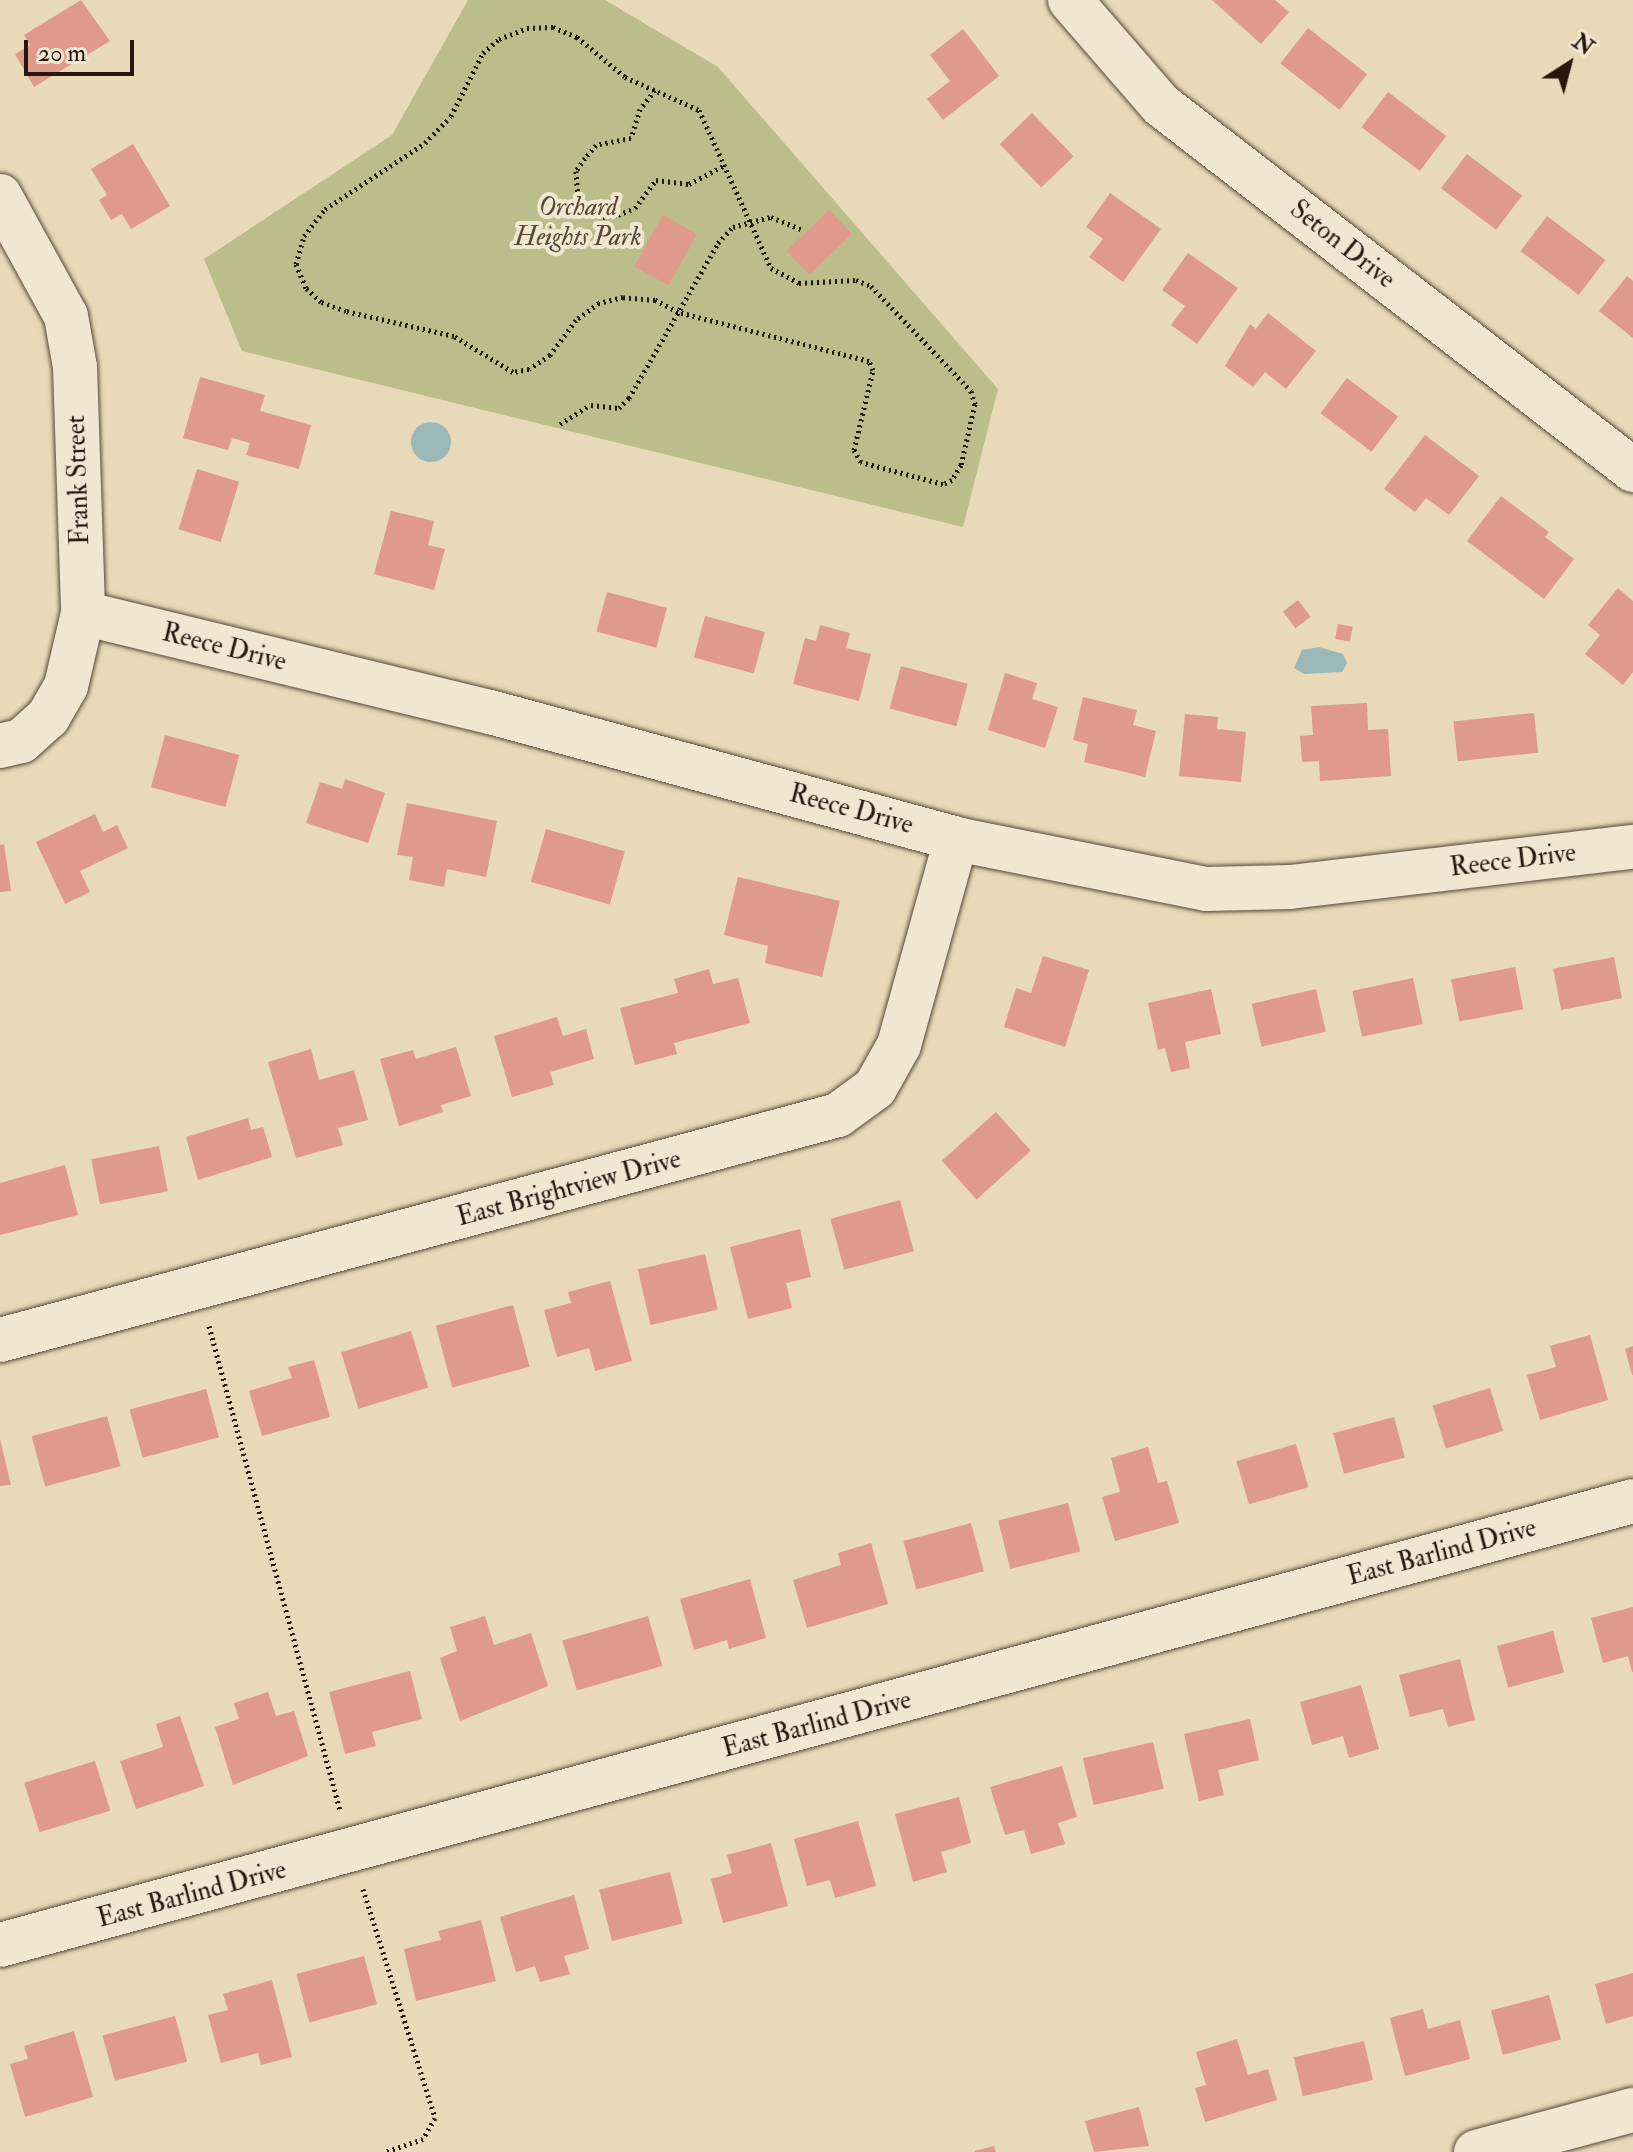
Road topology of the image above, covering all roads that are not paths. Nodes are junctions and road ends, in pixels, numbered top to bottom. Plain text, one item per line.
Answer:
1 (1070, 0) edge
2 (0, 196) edge
3 (1633, 470) edge
4 (83, 613) junction
5 (0, 746) edge
6 (956, 839) junction
7 (1633, 847) edge
8 (0, 1340) edge
9 (1633, 1501) edge
10 (0, 1945) edge
11 (1633, 2110) edge
12 (1476, 2152) edge

1 - 3 street, Seton Drive
2 - 4 street, Frank Street
4 - 5 street, Frank Street
4 - 6 street, Reece Drive
6 - 7 street, Reece Drive
6 - 8 street, East Brightview Drive
9 - 10 street, East Barlind Drive
11 - 12 street

